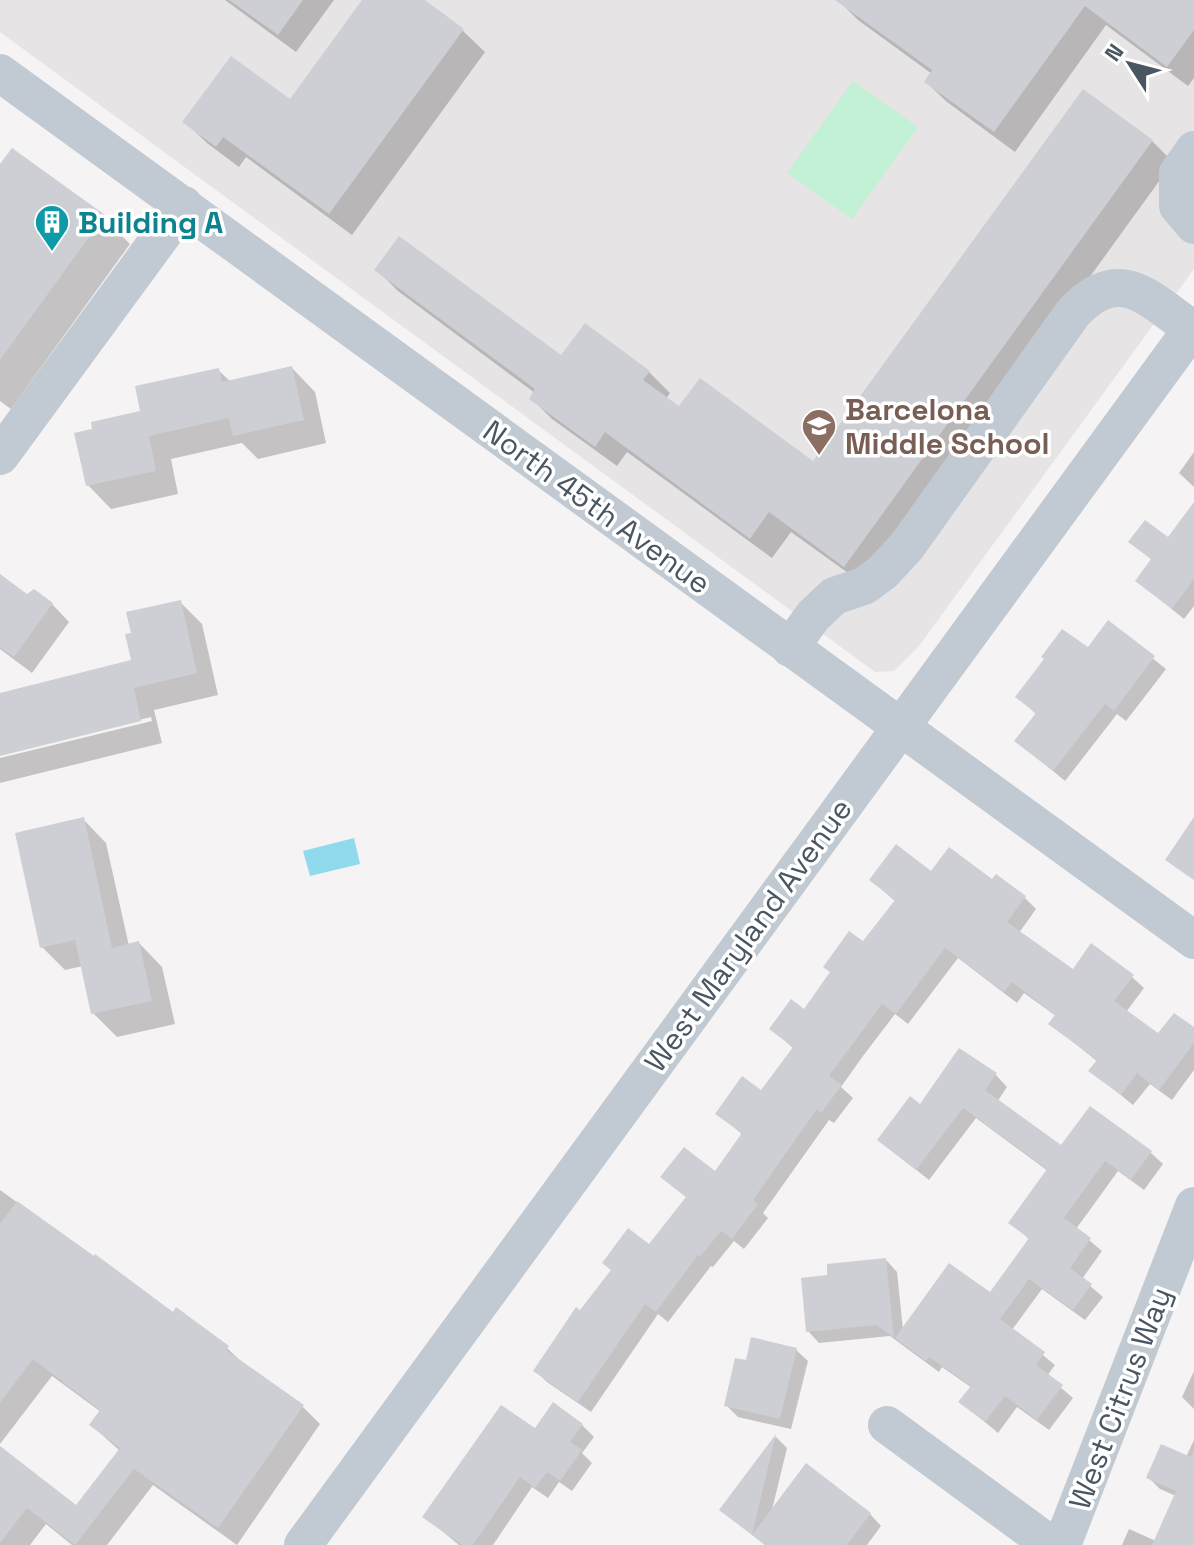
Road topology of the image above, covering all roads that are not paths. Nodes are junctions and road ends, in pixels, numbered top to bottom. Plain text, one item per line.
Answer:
1 (0, 73) edge
2 (1194, 150) edge
3 (184, 205) junction
4 (1194, 225) edge
5 (1193, 328) edge
6 (0, 456) edge
7 (790, 648) junction
8 (900, 727) junction
9 (1194, 940) edge
10 (1194, 1206) edge
11 (887, 1425) dead end
12 (303, 1545) edge
13 (1051, 1545) edge
14 (1062, 1545) edge

1 - 3 street, North 45th Avenue
2 - 4 street
3 - 6 street
3 - 7 street, North 45th Avenue
5 - 7 street
5 - 8 street, West Maryland Avenue
7 - 8 street, North 45th Avenue
8 - 9 street, North 45th Avenue
8 - 12 street, West Maryland Avenue
10 - 14 street, West Citrus Way
11 - 13 street

